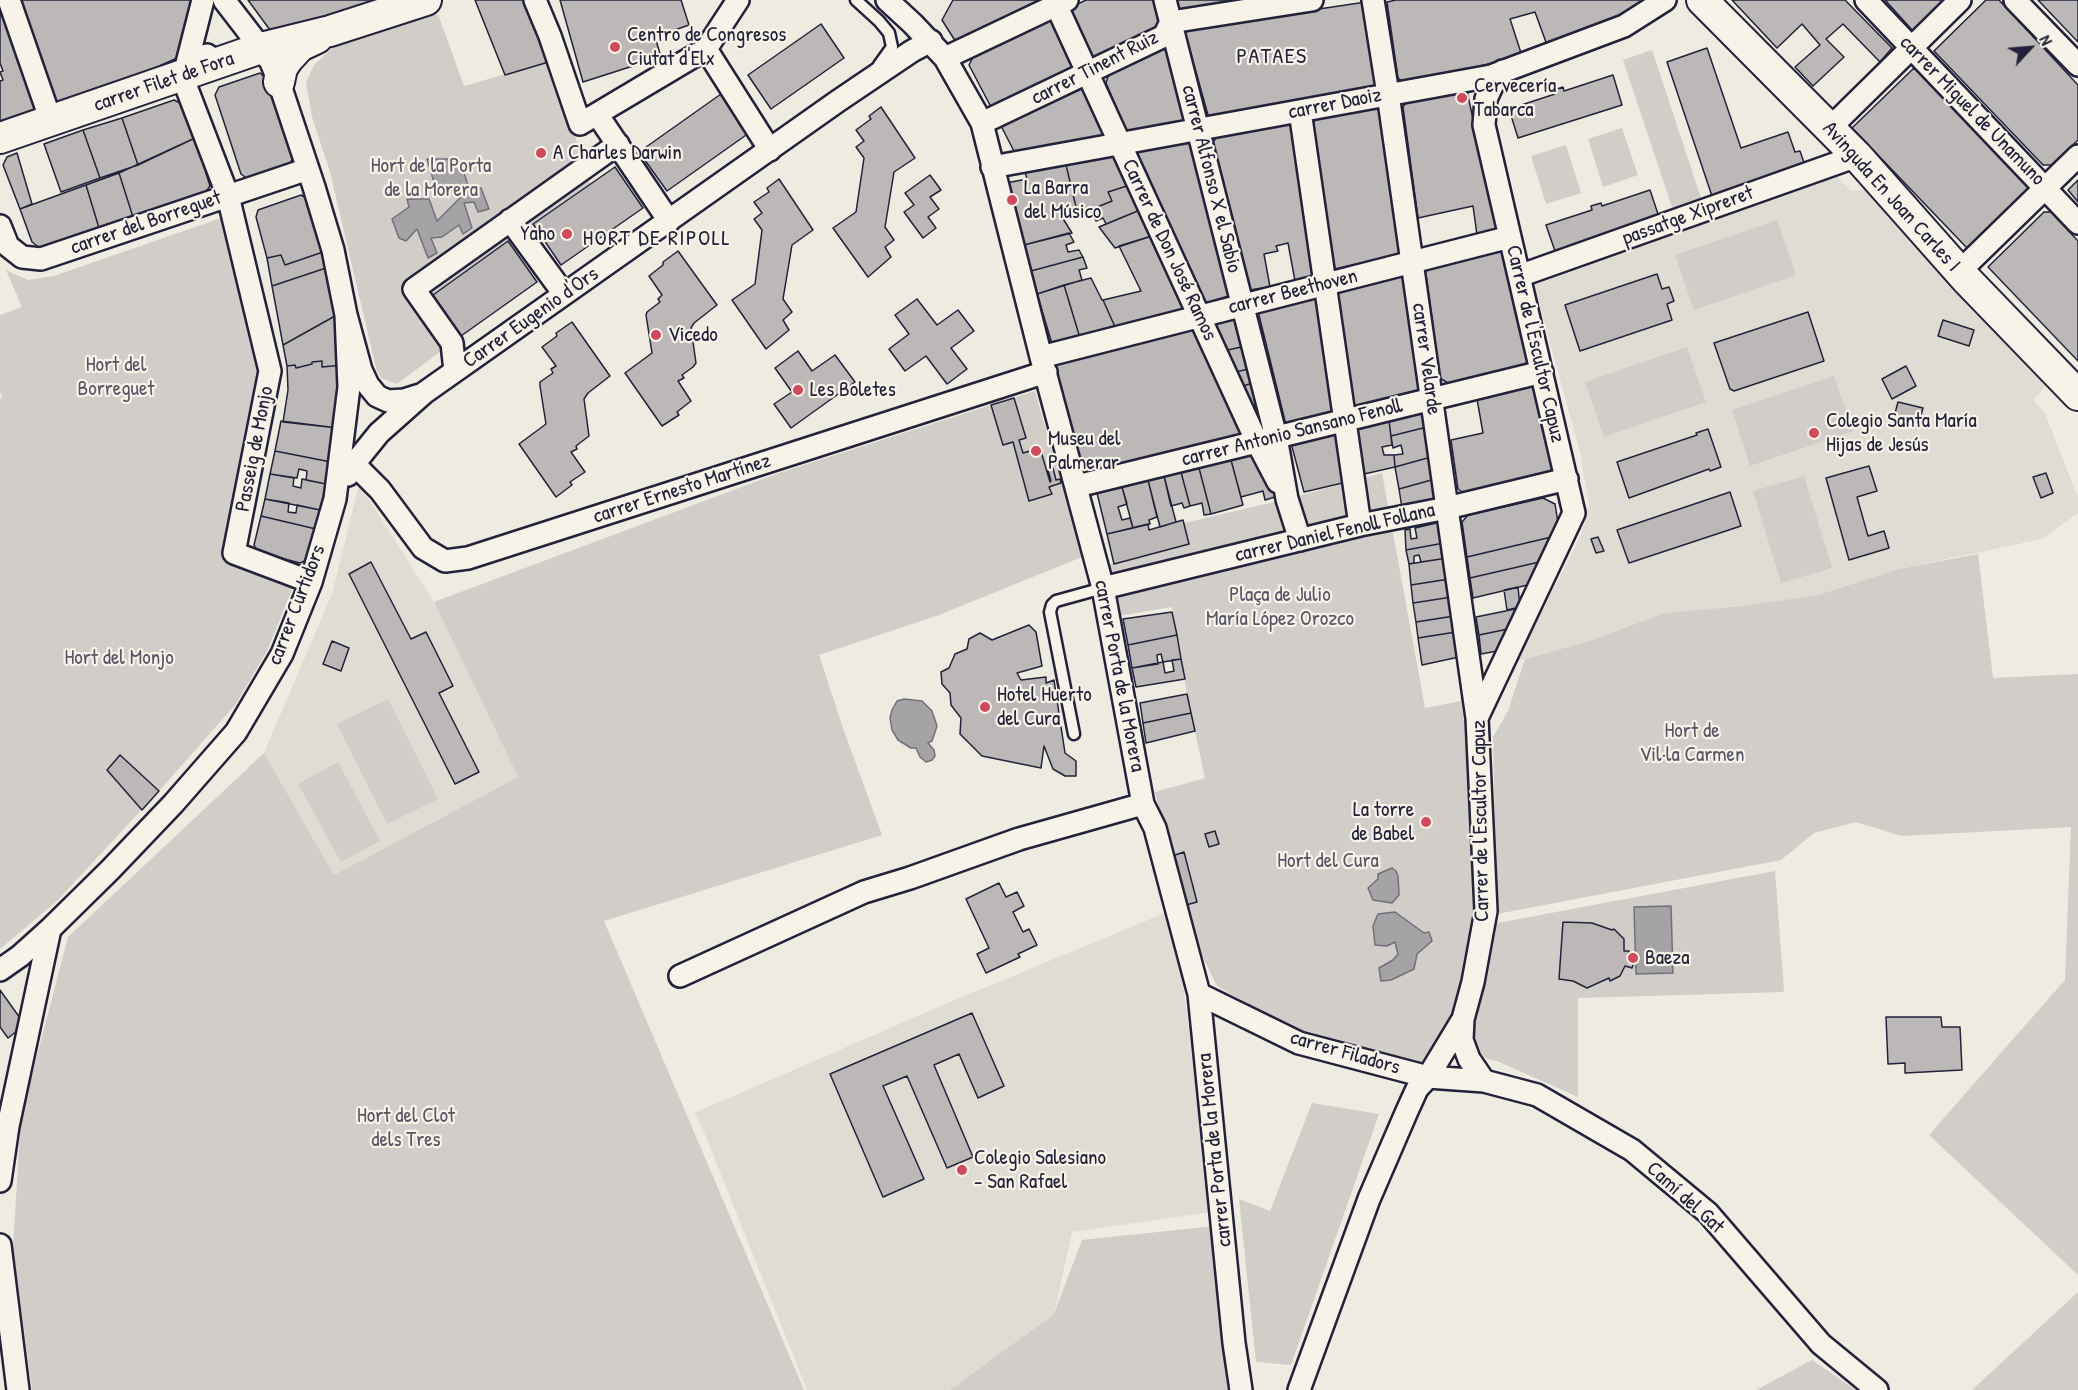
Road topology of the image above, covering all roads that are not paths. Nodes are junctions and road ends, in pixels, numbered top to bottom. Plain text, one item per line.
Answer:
1 (203, 0) edge
2 (208, 0) edge
3 (224, 0) edge
4 (426, 0) edge
5 (535, 0) edge
6 (545, 0) edge
7 (738, 0) edge
8 (856, 0) edge
9 (887, 0) edge
10 (1165, 0) edge
11 (1312, 0) edge
12 (1373, 0) edge
13 (1665, 0) edge
14 (1702, 0) edge
15 (1866, 0) edge
16 (1960, 0) edge
17 (2014, 0) edge
18 (1059, 2) edge
19 (7, 4) edge
20 (1171, 22) junction
21 (555, 24) dead end
22 (330, 31) junction
23 (931, 41) junction
24 (261, 48) junction
25 (1912, 48) junction
26 (706, 49) junction
27 (945, 57) junction
28 (2078, 65) edge
29 (1503, 71) junction
30 (1088, 73) junction
31 (182, 76) junction
32 (279, 82) junction
33 (1388, 94) junction
34 (838, 101) junction
35 (1300, 111) junction
36 (597, 114) junction
37 (51, 121) junction
38 (982, 123) junction
39 (1199, 129) junction
40 (1829, 129) junction
41 (0, 138) edge
42 (618, 144) junction
43 (1120, 144) junction
44 (770, 150) junction
45 (1857, 156) junction
46 (2078, 156) edge
47 (992, 167) junction
48 (308, 169) junction
49 (2045, 188) junction
50 (228, 196) junction
51 (510, 220) junction
52 (669, 220) junction
53 (2078, 223) edge
54 (0, 226) edge
55 (1510, 237) junction
56 (1412, 262) junction
57 (1959, 272) junction
58 (1519, 276) junction
59 (1325, 284) junction
60 (564, 294) junction
61 (1243, 305) junction
62 (346, 315) junction
63 (1199, 316) junction
64 (1043, 364) junction
65 (455, 371) junction
66 (1542, 372) junction
67 (424, 393) junction
68 (2078, 394) edge
69 (1432, 399) junction
70 (1345, 420) junction
71 (1266, 440) junction
72 (354, 464) junction
73 (1567, 479) junction
74 (1077, 486) junction
75 (335, 499) junction
76 (1447, 508) junction
77 (1360, 525) junction
78 (1300, 540) junction
79 (311, 582) junction
80 (1103, 588) junction
81 (1477, 718) junction
82 (1074, 734) dead end
83 (1143, 804) junction
84 (50, 929) junction
85 (0, 970) edge
86 (680, 976) dead end
87 (1199, 994) junction
88 (1463, 1019) junction
89 (1428, 1077) junction
90 (1484, 1081) junction
91 (0, 1181) edge
92 (0, 1245) edge
93 (18, 1390) edge
94 (1241, 1390) edge
95 (1299, 1390) edge
96 (1877, 1390) edge

1 - 2 street
3 - 24 street, carrer Curtidors
4 - 22 main road, carrer Filet de Fora
5 - 36 street
6 - 21 lane
7 - 26 street
8 - 34 lane
9 - 23 street, carrer Porta de la Morera
10 - 20 street, carrer Alfonso X el Sabio
11 - 20 street, carrer Tinent Ruiz
12 - 33 street, carrer Velarde
13 - 29 street, carrer Daoiz
14 - 40 main road, Avinguda En Joan Carles I
15 - 25 street, carrer Miguel de Unamuno
16 - 25 street
17 - 28 street
18 - 27 street
18 - 30 street, Carrer de Don José Ramos
19 - 37 street
20 - 30 street, carrer Tinent Ruiz
20 - 39 street, carrer Alfonso X el Sabio
22 - 24 main road, carrer Filet de Fora
22 - 32 main road, carrer Filet de Fora
23 - 27 street, carrer Porta de la Morera
23 - 34 street, Carrer Eugenio d'Ors
24 - 31 main road, carrer Filet de Fora
24 - 32 street, carrer Curtidors
25 - 40 street
25 - 49 street, carrer Miguel de Unamuno
26 - 36 street
26 - 44 street
27 - 38 street, carrer Porta de la Morera
29 - 33 street, carrer Daoiz
29 - 55 street, Carrer de l'Escultor Capuz
30 - 38 street, carrer Tinent Ruiz
30 - 43 street, Carrer de Don José Ramos
31 - 37 main road, carrer Filet de Fora
31 - 50 street
32 - 48 street, carrer Curtidors
33 - 35 street, carrer Daoiz
33 - 56 street, carrer Velarde
34 - 44 street, Carrer Eugenio d'Ors
35 - 39 street, carrer Daoiz
35 - 59 street
36 - 42 street
37 - 41 main road, carrer Filet de Fora
38 - 47 street, carrer Porta de la Morera
39 - 43 street, carrer Daoiz
39 - 61 street, carrer Alfonso X el Sabio
40 - 45 main road, Avinguda En Joan Carles I
42 - 51 street
42 - 52 street
43 - 47 street, carrer Daoiz
43 - 63 street, Carrer de Don José Ramos
44 - 52 street, Carrer Eugenio d'Ors
45 - 57 main road, Avinguda En Joan Carles I
45 - 58 street, passatge Xipreret
46 - 49 street
47 - 64 street, carrer Porta de la Morera
48 - 50 street, carrer del Borreguet
48 - 62 street, carrer Curtidors
49 - 53 street, carrer Miguel de Unamuno
49 - 57 street
50 - 54 street, carrer del Borreguet
50 - 79 street, Passeig de Monjo
51 - 60 street
51 - 65 street
52 - 60 street, Carrer Eugenio d'Ors
55 - 56 street, carrer Beethoven
55 - 58 street, Carrer de l'Escultor Capuz
56 - 59 street, carrer Beethoven
56 - 69 street, carrer Velarde
57 - 68 main road, Avinguda En Joan Carles I
58 - 66 street, Carrer de l'Escultor Capuz
59 - 61 street, carrer Beethoven
59 - 70 street
60 - 65 street, Carrer Eugenio d'Ors
61 - 63 street, carrer Beethoven
61 - 71 street, carrer Alfonso X el Sabio
62 - 67 street, carrer Curtidors
62 - 75 street, carrer Curtidors
63 - 64 street, carrer Beethoven
63 - 71 street, Carrer de Don José Ramos
64 - 72 street, carrer Ernesto Martínez
64 - 74 street, carrer Porta de la Morera
65 - 67 street, Carrer Eugenio d'Ors
66 - 69 street, carrer Antonio Sansano Fenoll
66 - 73 street, Carrer de l'Escultor Capuz
67 - 72 street, Carrer Eugenio d'Ors
69 - 70 street, carrer Antonio Sansano Fenoll
69 - 76 street, carrer Velarde
70 - 71 street, carrer Antonio Sansano Fenoll
70 - 77 street
71 - 74 street, carrer Antonio Sansano Fenoll
71 - 78 street, carrer Alfonso X el Sabio
72 - 75 street, Carrer Eugenio d'Ors
73 - 76 street, carrer Daniel Fenoll Follana
73 - 81 street, Carrer de l'Escultor Capuz
74 - 80 street, carrer Porta de la Morera
75 - 79 street, carrer Curtidors
76 - 77 street, carrer Daniel Fenoll Follana
76 - 81 street, carrer Velarde
77 - 78 street, carrer Daniel Fenoll Follana
78 - 80 street, carrer Daniel Fenoll Follana
79 - 84 street, carrer Curtidors
80 - 82 lane
80 - 83 street, carrer Porta de la Morera
81 - 88 street, Carrer de l'Escultor Capuz
83 - 86 street
83 - 87 street, carrer Porta de la Morera
84 - 85 street, carrer Curtidors
84 - 91 street
87 - 89 street, carrer Filadors
87 - 94 street, carrer Porta de la Morera
88 - 89 street, Carrer de l'Escultor Capuz
88 - 90 street
89 - 90 street, Camí del Gat
89 - 95 street, Carrer de l'Escultor Capuz
90 - 96 street, Camí del Gat
92 - 93 street

